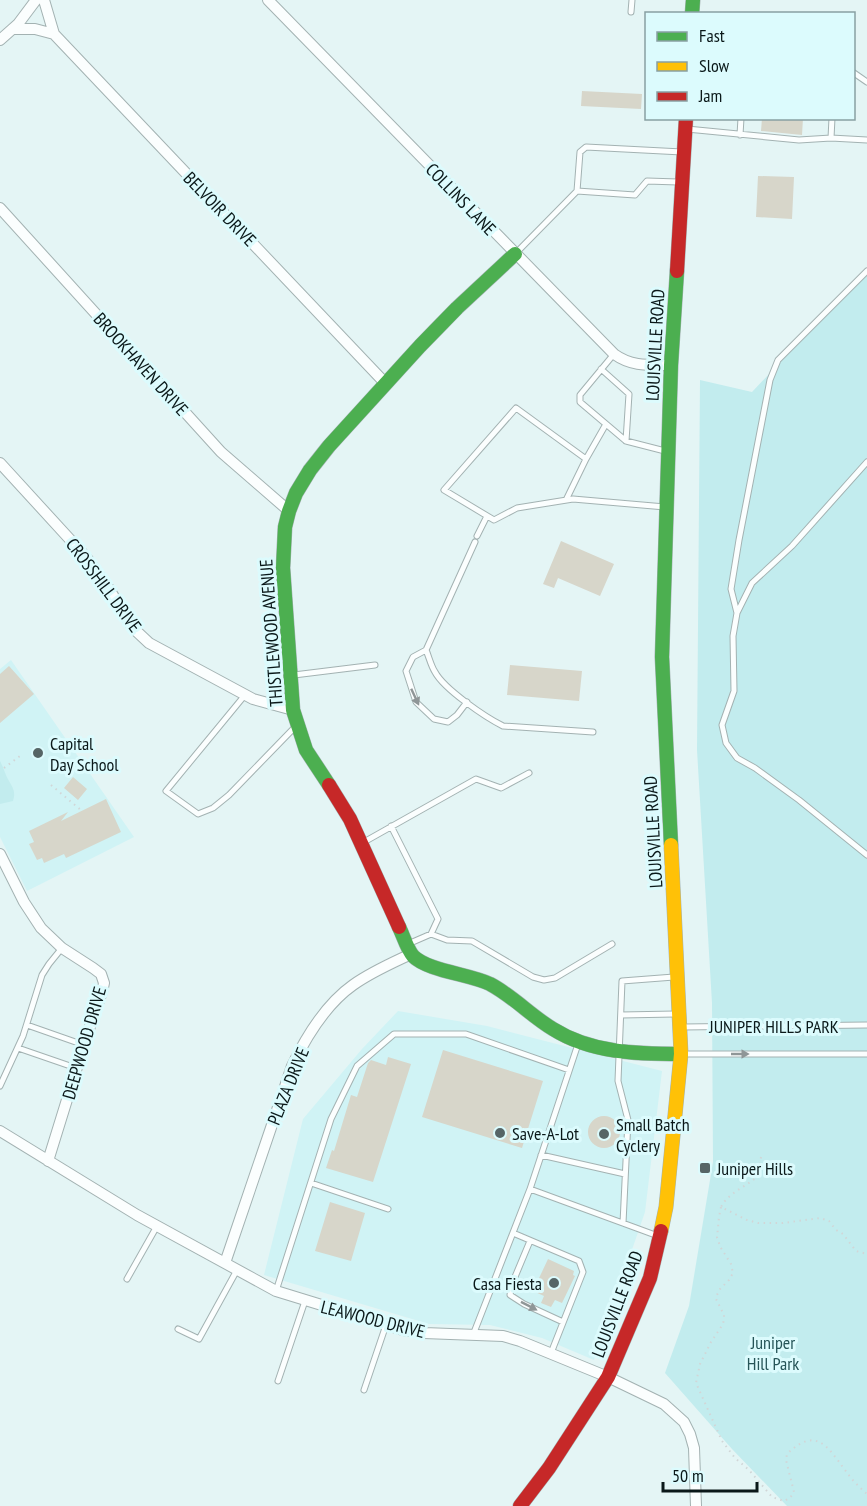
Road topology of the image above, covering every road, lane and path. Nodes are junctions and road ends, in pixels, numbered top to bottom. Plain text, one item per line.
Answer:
1 (36, 0) edge
2 (44, 0) edge
3 (268, 0) edge
4 (632, 0) edge
5 (631, 12) dead end
6 (13, 29) junction
7 (54, 34) junction
8 (0, 40) edge
9 (741, 120) edge
10 (832, 120) edge
11 (686, 124) edge
12 (740, 135) junction
13 (831, 138) junction
14 (867, 140) edge
15 (684, 152) junction
16 (682, 182) junction
17 (577, 191) junction
18 (0, 208) edge
19 (515, 254) junction
20 (867, 271) edge
21 (614, 354) junction
22 (671, 365) junction
23 (601, 369) junction
24 (386, 384) junction
25 (606, 424) junction
26 (626, 441) junction
27 (668, 452) junction
28 (586, 459) junction
29 (867, 462) edge
30 (0, 463) edge
31 (566, 500) junction
32 (667, 507) junction
33 (289, 511) junction
34 (486, 516) junction
35 (737, 613) junction
36 (426, 650) junction
37 (375, 665) dead end
38 (290, 675) junction
39 (245, 695) junction
40 (466, 702) junction
41 (293, 710) junction
42 (298, 724) junction
43 (593, 732) dead end
44 (20, 756) dead end
45 (4, 768) dead end
46 (529, 773) dead end
47 (51, 785) dead end
48 (82, 811) dead end
49 (391, 826) junction
50 (361, 843) junction
51 (0, 854) edge
52 (867, 855) edge
53 (431, 934) junction
54 (612, 944) dead end
55 (62, 948) junction
56 (409, 949) junction
57 (678, 976) junction
58 (621, 1015) junction
59 (680, 1020) junction
60 (27, 1025) junction
61 (867, 1025) edge
62 (578, 1042) junction
63 (84, 1045) junction
64 (18, 1048) junction
65 (620, 1051) junction
66 (681, 1054) junction
67 (867, 1054) edge
68 (77, 1069) junction
69 (569, 1070) junction
70 (0, 1086) edge
71 (0, 1131) edge
72 (541, 1155) junction
73 (761, 1157) dead end
74 (48, 1161) junction
75 (625, 1173) junction
76 (311, 1183) junction
77 (530, 1189) junction
78 (721, 1207) junction
79 (388, 1209) dead end
80 (623, 1223) junction
81 (157, 1227) junction
82 (513, 1233) junction
83 (659, 1237) junction
84 (530, 1241) junction
85 (867, 1254) edge
86 (225, 1263) junction
87 (237, 1270) junction
88 (128, 1279) dead end
89 (276, 1291) junction
90 (305, 1301) junction
91 (563, 1322) junction
92 (386, 1325) junction
93 (178, 1329) dead end
94 (473, 1335) junction
95 (551, 1353) junction
96 (608, 1377) junction
97 (278, 1382) dead end
98 (364, 1390) dead end
99 (867, 1494) edge
100 (520, 1506) edge
101 (696, 1506) edge

1 - 6 street
2 - 7 street, BELVOIR DRIVE
3 - 19 street, COLLINS LANE
4 - 5 lane
6 - 7 street
6 - 8 street
7 - 24 street, BELVOIR DRIVE
9 - 12 lane
10 - 13 lane
11 - 12 lane
11 - 15 main road, LOUISVILLE ROAD
12 - 13 lane
13 - 14 lane
15 - 16 main road, LOUISVILLE ROAD
15 - 17 lane
16 - 17 lane
16 - 22 main road, LOUISVILLE ROAD
17 - 19 lane
18 - 33 street, BROOKHAVEN DRIVE
19 - 21 street, COLLINS LANE
19 - 24 main road, THISTLEWOOD AVENUE
20 - 35 lane
21 - 22 street, COLLINS LANE
21 - 23 lane
22 - 27 main road, LOUISVILLE ROAD
23 - 25 lane
23 - 26 lane
24 - 33 main road, THISTLEWOOD AVENUE
25 - 26 lane
25 - 28 lane
26 - 27 lane
27 - 32 main road, LOUISVILLE ROAD
28 - 31 lane
28 - 34 lane
29 - 35 lane
30 - 39 street, CROSSHILL DRIVE
31 - 32 lane
31 - 34 lane
32 - 57 main road, LOUISVILLE ROAD
33 - 38 main road, THISTLEWOOD AVENUE
34 - 36 lane
35 - 52 lane
36 - 40 lane
36 -> 40 lane
37 - 38 lane
38 - 41 main road, THISTLEWOOD AVENUE
39 - 41 street, CROSSHILL DRIVE
39 - 42 lane
40 - 43 lane
41 - 42 main road, THISTLEWOOD AVENUE
42 - 50 main road, THISTLEWOOD AVENUE
44 - 45 path
46 - 49 lane
47 - 48 path
49 - 50 lane
49 - 53 lane
50 - 56 main road, THISTLEWOOD AVENUE
51 - 55 street, DEEPWOOD DRIVE
53 - 54 lane
53 - 56 lane
55 - 60 lane
55 - 63 street, DEEPWOOD DRIVE
56 - 62 main road
56 - 86 street, PLAZA DRIVE
57 - 58 lane
57 - 59 main road, LOUISVILLE ROAD
58 - 59 lane, JUNIPER HILLS PARK
58 - 65 lane
59 - 61 lane, JUNIPER HILLS PARK
59 - 66 main road, LOUISVILLE ROAD
60 - 63 lane
60 - 64 lane
62 - 65 main road
62 - 69 lane
63 - 68 street, DEEPWOOD DRIVE
64 - 68 lane
64 - 70 lane
65 - 66 main road
65 - 75 lane
66 -> 67 lane, JUNIPER HILLS PARK
66 - 83 main road, LOUISVILLE ROAD
68 - 74 street, DEEPWOOD DRIVE
69 - 72 lane
69 - 76 lane
71 - 74 street, LEAWOOD DRIVE
72 - 75 lane
72 - 77 lane
73 - 78 path
74 - 81 street, LEAWOOD DRIVE
75 - 80 lane
76 - 79 lane
76 - 89 lane
77 - 80 lane
77 - 82 lane
78 - 85 path
78 - 99 path
80 - 83 lane
81 - 86 street, LEAWOOD DRIVE
81 - 88 lane
82 - 84 lane
82 - 94 lane
83 - 96 main road, LOUISVILLE ROAD
84 -> 91 lane
84 - 91 lane
86 - 87 street, LEAWOOD DRIVE
87 - 89 street, LEAWOOD DRIVE
87 - 93 lane
89 - 90 street, LEAWOOD DRIVE
90 - 92 street, LEAWOOD DRIVE
90 - 97 lane
91 - 95 lane
92 - 94 street, LEAWOOD DRIVE
92 - 98 lane
94 - 95 street, LEAWOOD DRIVE
95 - 96 street, LEAWOOD DRIVE
96 - 100 main road, LOUISVILLE ROAD
96 - 101 street, LEAWOOD DRIVE

